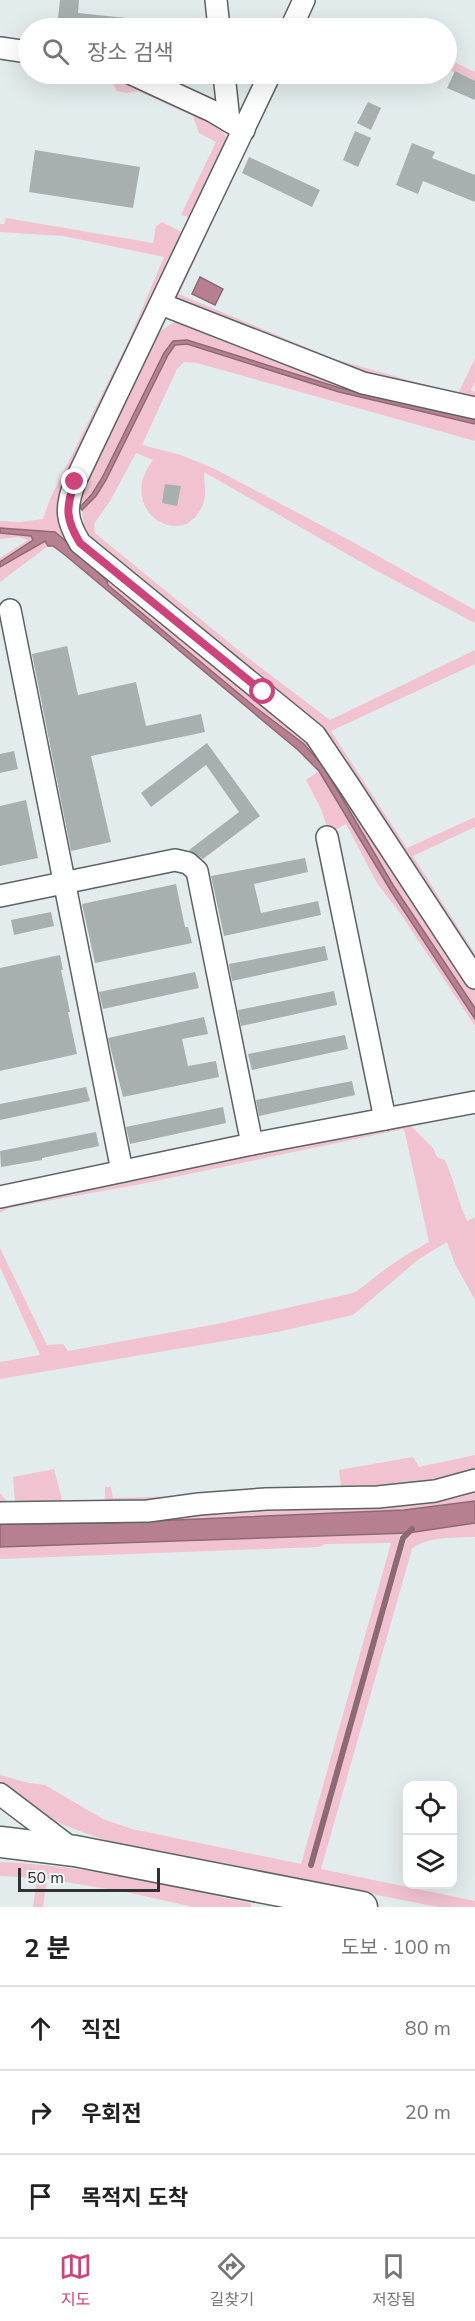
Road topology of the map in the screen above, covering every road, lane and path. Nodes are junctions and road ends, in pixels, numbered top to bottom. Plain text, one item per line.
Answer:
1 (216, 0) edge
2 (304, 0) edge
3 (218, 18) edge
4 (296, 18) edge
5 (0, 48) edge
6 (18, 51) edge
7 (156, 84) edge
8 (226, 84) edge
9 (264, 84) edge
10 (237, 126) junction
11 (161, 304) junction
12 (475, 408) edge
13 (10, 610) dead end
14 (327, 837) dead end
15 (65, 883) junction
16 (0, 896) edge
17 (475, 978) edge
18 (475, 1102) edge
19 (385, 1119) junction
20 (252, 1144) junction
21 (122, 1171) junction
22 (0, 1197) edge
23 (475, 1480) edge
24 (0, 1513) edge
25 (0, 1794) edge
26 (0, 1842) edge
27 (75, 1851) junction
28 (362, 1907) edge

1 - 3 street
2 - 4 street
5 - 6 street
7 - 10 street
8 - 10 street
9 - 10 street
10 - 11 street
11 - 12 street
11 - 17 street
13 - 15 street
14 - 19 street
15 - 16 street
15 - 20 street
15 - 21 street
18 - 19 street
19 - 20 street
20 - 21 street
21 - 22 street
23 - 24 street
25 - 27 street
26 - 27 main road
27 - 28 main road

